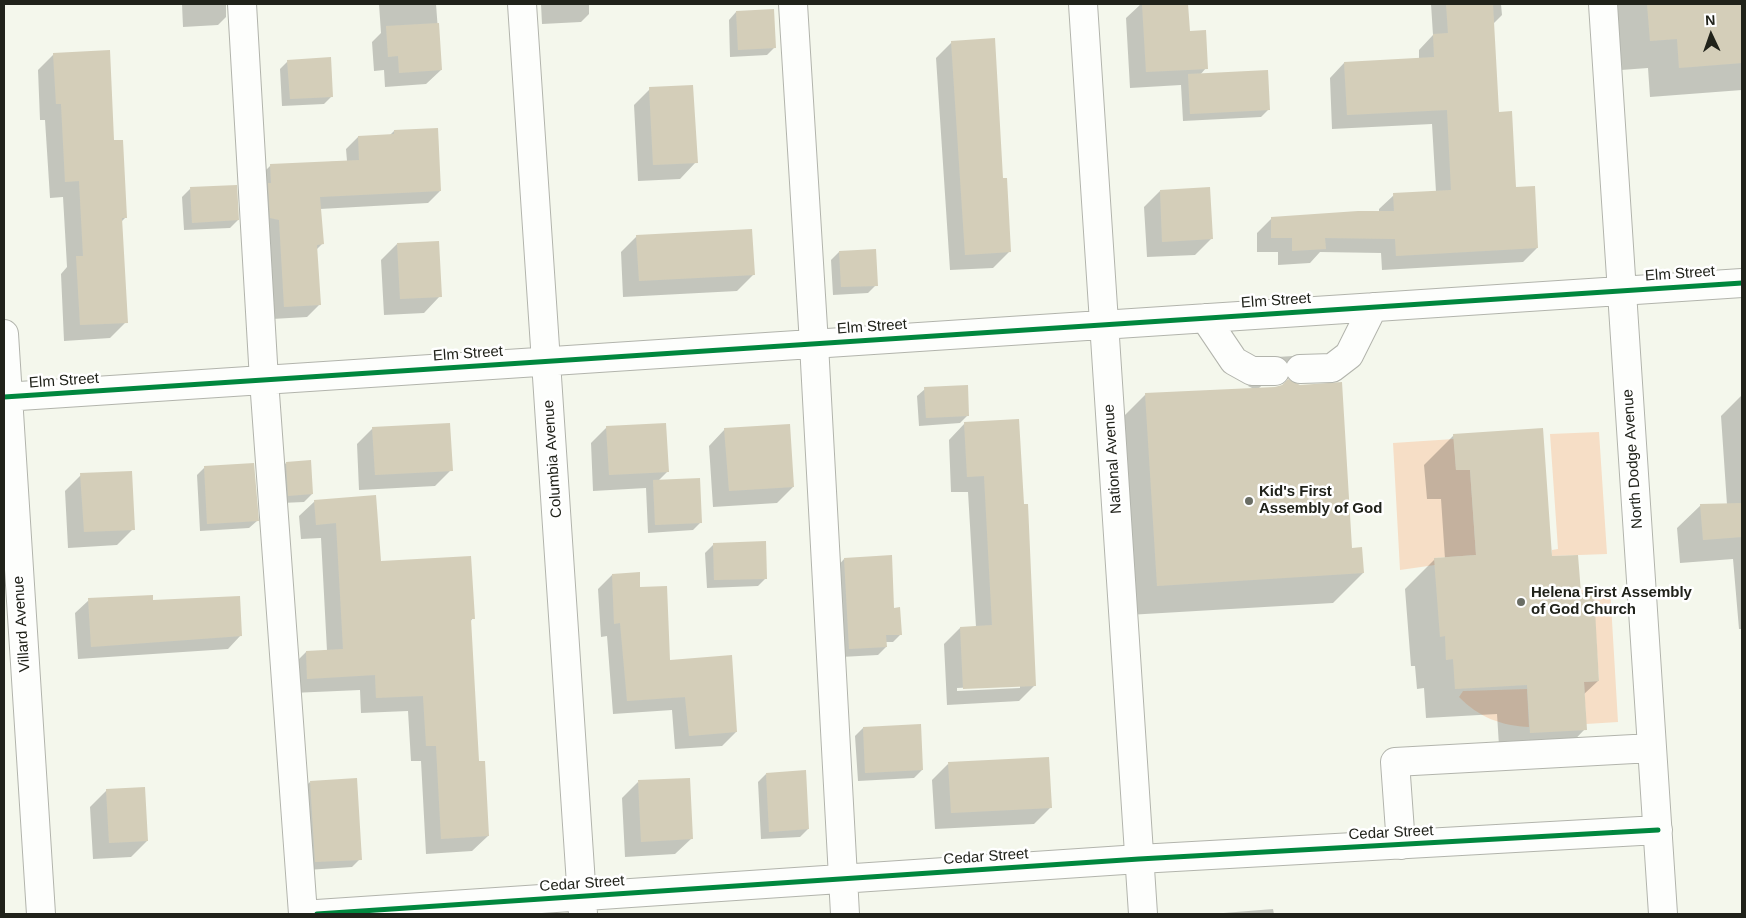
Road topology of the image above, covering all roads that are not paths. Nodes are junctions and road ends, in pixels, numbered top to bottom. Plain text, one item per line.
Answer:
1 (242, 4) edge
2 (522, 4) edge
3 (793, 4) edge
4 (1083, 4) edge
5 (1603, 4) edge
6 (1742, 283) edge
7 (1622, 290) junction
8 (1373, 307) junction
9 (1205, 318) junction
10 (1104, 324) junction
11 (4, 334) edge
12 (814, 344) junction
13 (546, 362) junction
14 (264, 380) junction
15 (6, 397) edge
16 (1652, 748) junction
17 (1658, 830) junction
18 (1400, 845) junction
19 (1139, 859) junction
20 (842, 879) junction
21 (582, 906) edge
22 (40, 914) edge
23 (303, 914) edge
24 (317, 914) edge
25 (845, 914) edge
26 (1142, 914) edge
27 (1663, 914) edge

1 - 14 street
2 - 13 street, Columbia Avenue
3 - 12 street
4 - 10 street, National Avenue
5 - 7 street, North Dodge Avenue
6 - 7 street, Elm Street
7 - 8 street, Elm Street
7 - 16 street, North Dodge Avenue
8 - 9 street, Elm Street
8 - 9 street
9 - 10 street, Elm Street
10 - 12 street, Elm Street
10 - 19 street, National Avenue
11 - 15 street, Villard Avenue
12 - 13 street, Elm Street
12 - 20 street
13 - 14 street, Elm Street
13 - 21 street, Columbia Avenue
14 - 15 street, Elm Street
14 - 23 street
15 - 22 street, Villard Avenue
16 - 17 street, North Dodge Avenue
16 - 18 street
17 - 18 street, Cedar Street
17 - 27 street, North Dodge Avenue
18 - 19 street, Cedar Street
19 - 20 street, Cedar Street
19 - 26 street, National Avenue
20 - 21 street, Cedar Street
20 - 25 street
21 - 24 street, Cedar Street

